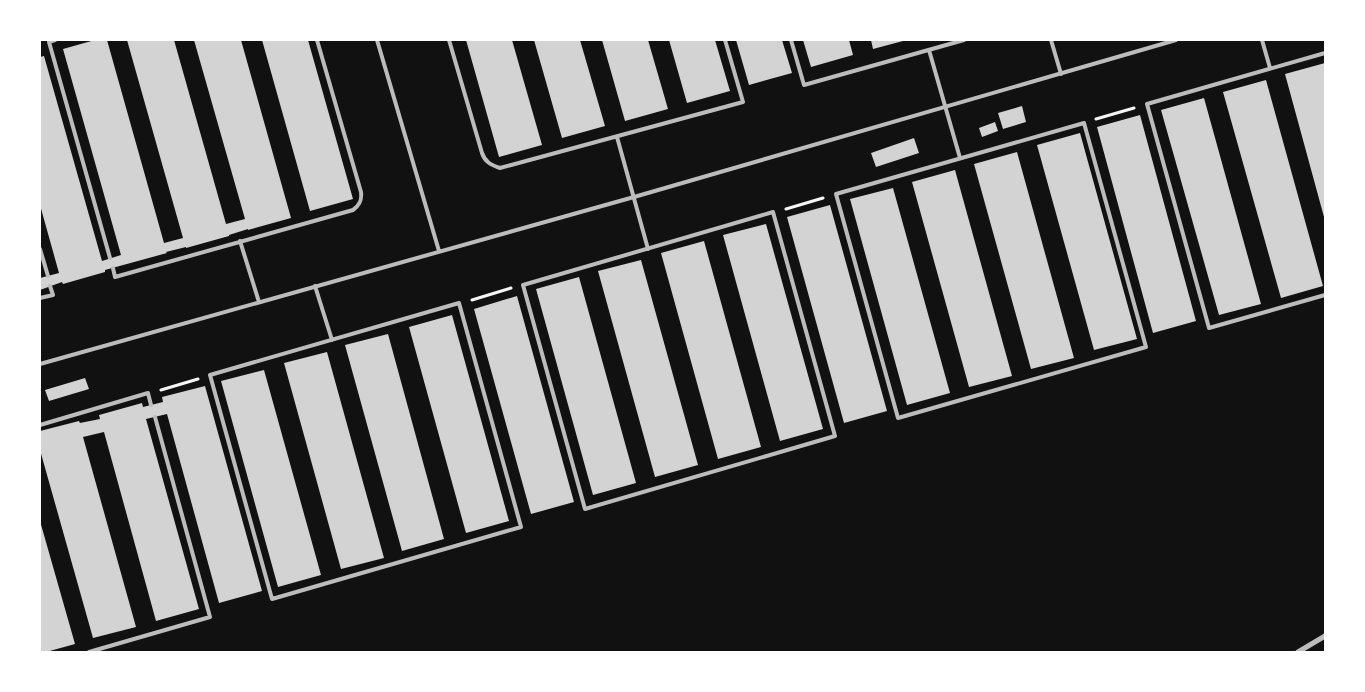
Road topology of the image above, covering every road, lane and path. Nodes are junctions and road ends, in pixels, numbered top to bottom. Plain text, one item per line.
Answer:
1 (55, 40) edge
2 (317, 40) edge
3 (377, 40) edge
4 (449, 40) edge
5 (725, 40) edge
6 (791, 40) edge
7 (964, 40) edge
8 (1051, 40) edge
9 (1176, 40) edge
10 (1262, 40) edge
11 (929, 50) junction
12 (1325, 53) edge
13 (1270, 68) junction
14 (1061, 74) junction
15 (1147, 104) junction
16 (946, 108) junction
17 (1084, 123) junction
18 (617, 137) junction
19 (960, 158) junction
20 (836, 194) junction
21 (634, 197) junction
22 (773, 212) junction
23 (240, 242) junction
24 (40, 249) edge
25 (648, 249) junction
26 (439, 250) junction
27 (110, 258) dead end
28 (113, 268) dead end
29 (48, 276) dead end
30 (523, 285) junction
31 (50, 286) dead end
32 (315, 286) junction
33 (1325, 294) edge
34 (40, 298) edge
35 (259, 302) junction
36 (459, 303) junction
37 (332, 340) junction
38 (40, 364) edge
39 (210, 375) junction
40 (148, 393) junction
41 (151, 405) dead end
42 (155, 417) dead end
43 (40, 425) edge
44 (1325, 636) edge
45 (89, 652) edge
46 (1298, 652) edge

1 - 27 lane
2 - 23 lane
3 - 26 lane
4 - 18 lane
5 - 18 lane
6 - 11 lane
7 - 11 lane
8 - 14 lane
9 - 14 lane
10 - 13 lane
11 - 16 lane
12 - 13 lane
13 - 15 lane
14 - 16 lane
15 - 17 path
15 - 33 lane
16 - 19 lane
16 - 21 lane
17 - 19 lane
17 - 20 lane
18 - 21 lane
19 - 20 lane
20 - 22 path
21 - 25 lane
21 - 26 lane
22 - 25 lane
22 - 30 lane
23 - 28 lane
23 - 35 lane
24 - 29 lane
25 - 30 lane
26 - 32 lane
30 - 36 path
31 - 34 lane
32 - 35 lane
32 - 37 lane
35 - 38 lane
36 - 37 lane
36 - 39 lane
37 - 39 lane
39 - 40 path
40 - 41 lane
40 - 43 lane
42 - 45 lane
44 - 46 street

